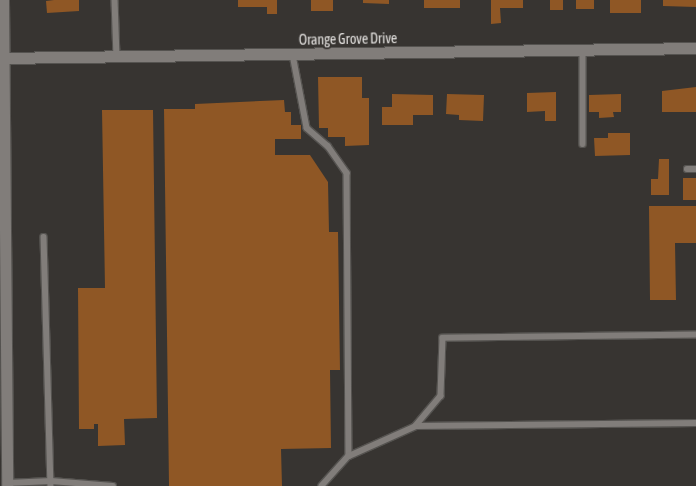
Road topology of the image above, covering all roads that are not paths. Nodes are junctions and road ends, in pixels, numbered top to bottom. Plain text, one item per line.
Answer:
1 (2, 0) edge
2 (114, 0) edge
3 (696, 48) edge
4 (583, 50) junction
5 (293, 55) junction
6 (117, 57) junction
7 (2, 58) edge
8 (583, 144) dead end
9 (687, 169) dead end
10 (696, 169) edge
11 (44, 237) dead end
12 (2, 267) edge
13 (3, 320) edge
14 (696, 335) edge
15 (3, 392) edge
16 (696, 423) edge
17 (416, 426) junction
18 (349, 456) junction
19 (3, 467) edge
20 (7, 484) edge
21 (51, 484) edge
22 (113, 486) edge
23 (322, 486) edge

1 - 7 street
2 - 6 lane
3 - 4 street, Orange Grove Drive
4 - 5 street, Orange Grove Drive
4 - 8 lane
5 - 6 street, Orange Grove Drive
5 - 18 lane
6 - 7 street, Orange Grove Drive
7 - 12 street
9 - 10 lane
11 - 21 lane
12 - 13 street
13 - 15 street
14 - 17 lane
15 - 19 street
16 - 17 lane
17 - 18 lane
18 - 23 lane
19 - 20 street
20 - 21 lane
21 - 22 lane

